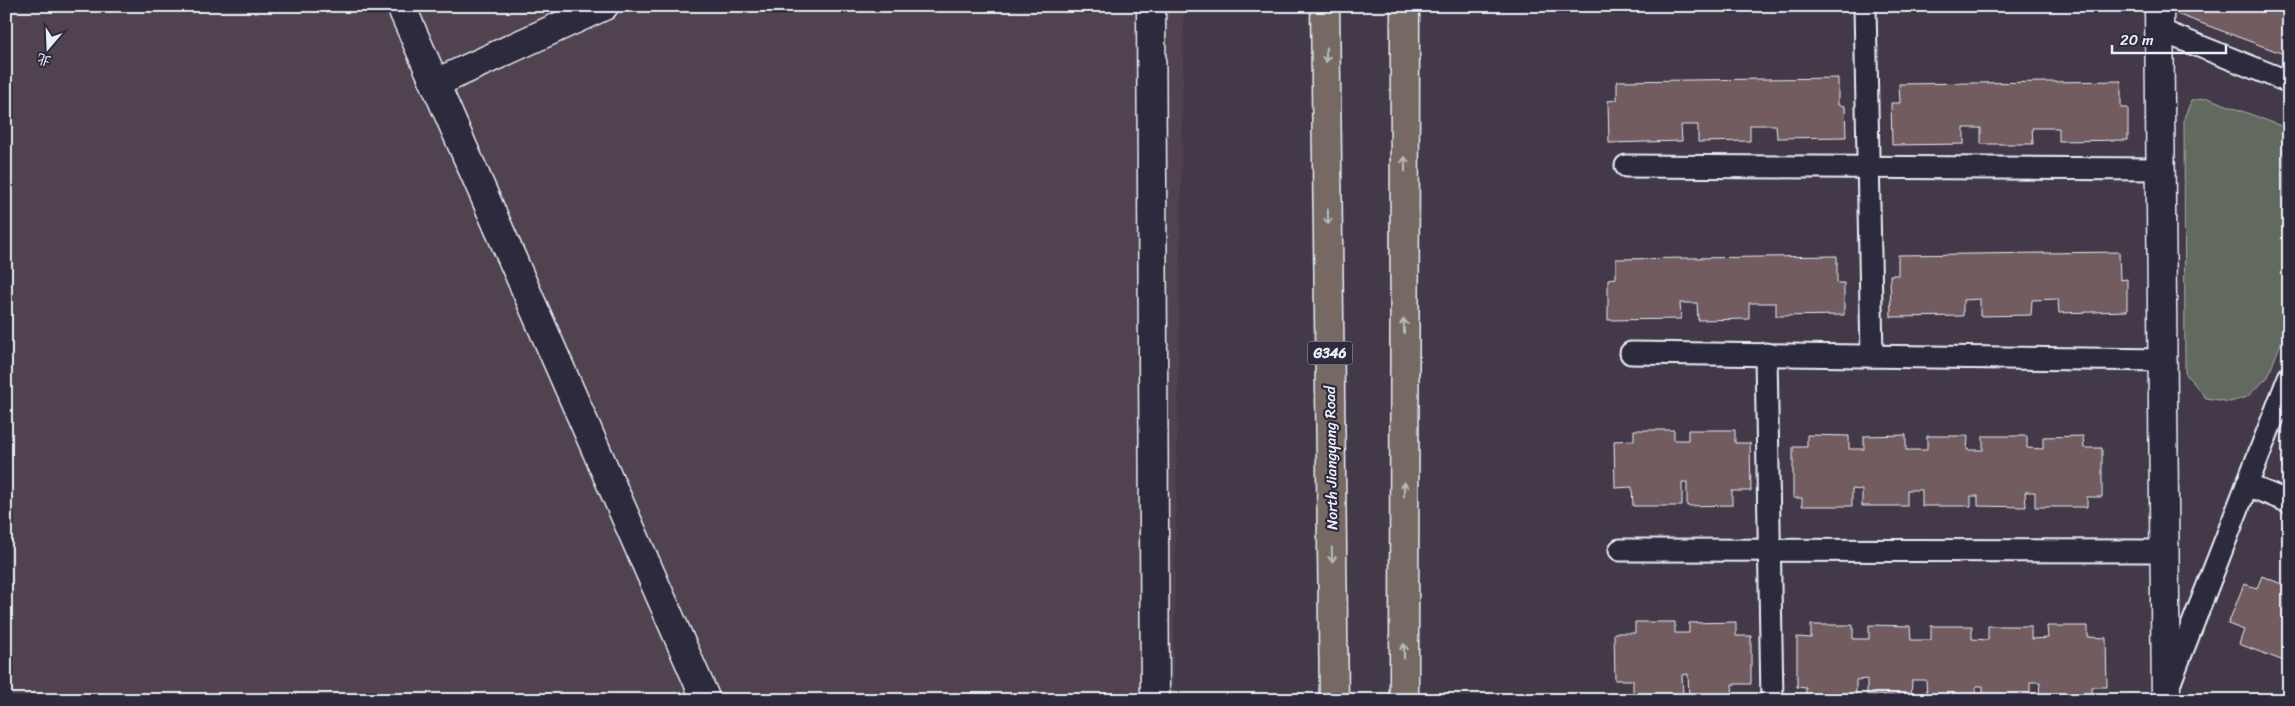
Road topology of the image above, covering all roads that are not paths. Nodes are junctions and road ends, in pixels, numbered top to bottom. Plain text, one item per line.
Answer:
1 (401, 6) edge
2 (604, 6) edge
3 (1151, 6) edge
4 (1325, 6) edge
5 (1405, 6) edge
6 (1865, 6) edge
7 (2159, 18) edge
8 (436, 82) junction
9 (2289, 82) edge
10 (1626, 166) dead end
11 (1868, 167) junction
12 (2161, 169) junction
13 (1631, 353) dead end
14 (1766, 354) junction
15 (1872, 356) junction
16 (2163, 360) junction
17 (2289, 378) edge
18 (2247, 485) junction
19 (2289, 502) edge
20 (1620, 550) dead end
21 (1769, 550) junction
22 (2165, 551) junction
23 (2166, 695) edge
24 (706, 700) edge
25 (1155, 700) edge
26 (1334, 700) edge
27 (1404, 700) edge
28 (1772, 700) edge

1 - 8 street
2 - 8 street
3 - 25 street
4 -> 26 highway, North Jiangyang Road / G346
27 -> 5 highway
6 - 11 lane
7 - 9 lane
7 - 12 street
8 - 24 street
10 - 11 lane
11 - 12 lane
11 - 15 lane
12 - 16 street
13 - 14 lane
14 - 15 lane
14 - 21 lane
15 - 16 lane
16 - 22 street
17 - 18 lane
18 - 19 lane
18 - 23 lane
20 - 21 lane
21 - 22 lane
21 - 28 lane
22 - 23 street

